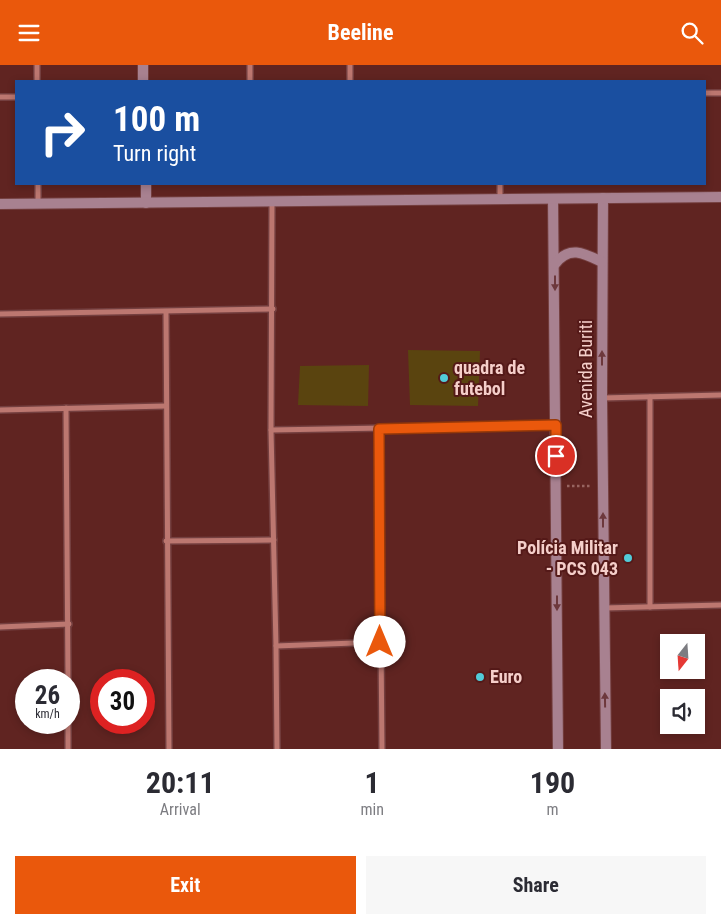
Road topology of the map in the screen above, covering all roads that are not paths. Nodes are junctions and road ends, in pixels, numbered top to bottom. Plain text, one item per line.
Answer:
1 (37, 65) edge
2 (143, 65) edge
3 (250, 65) edge
4 (350, 65) edge
5 (37, 80) edge
6 (143, 80) edge
7 (250, 80) edge
8 (350, 80) edge
9 (706, 93) edge
10 (721, 93) edge
11 (0, 97) edge
12 (15, 97) edge
13 (38, 185) edge
14 (146, 185) edge
15 (500, 185) edge
16 (721, 197) edge
17 (603, 198) junction
18 (500, 199) junction
19 (553, 199) junction
20 (272, 202) junction
21 (146, 203) junction
22 (0, 204) edge
23 (38, 204) junction
24 (602, 262) junction
25 (554, 264) junction
26 (273, 309) junction
27 (166, 312) junction
28 (0, 314) edge
29 (721, 395) edge
30 (650, 397) junction
31 (602, 398) junction
32 (166, 406) junction
33 (66, 408) junction
34 (0, 410) edge
35 (556, 425) junction
36 (379, 429) junction
37 (272, 430) junction
38 (274, 540) junction
39 (166, 541) junction
40 (721, 605) edge
41 (650, 607) junction
42 (604, 608) junction
43 (69, 624) junction
44 (0, 627) edge
45 (380, 642) junction
46 (276, 646) junction
47 (68, 669) edge
48 (68, 734) edge
49 (68, 749) edge
50 (168, 749) edge
51 (277, 749) edge
52 (382, 749) edge
53 (558, 749) edge
54 (606, 749) edge

1 - 5 street
2 - 6 street
3 - 7 street
4 - 8 street
9 - 10 street
11 - 12 street
13 - 23 street
14 - 21 street
15 - 18 street
16 - 17 street
17 - 19 street
17 - 24 street, Avenida Buriti
18 - 19 street
18 - 20 street
19 - 25 street, Avenida Buriti
20 - 21 street
20 - 26 street
21 - 23 street
22 - 23 street
24 - 25 street
31 -> 24 street, Avenida Buriti
25 -> 35 street, Avenida Buriti
26 - 27 street
26 - 37 street
27 - 28 street
27 - 32 street
29 - 30 street
30 - 31 street
30 - 41 street
42 -> 31 street, Avenida Buriti
32 - 33 street
32 - 39 street
33 - 34 street
33 - 43 street
35 - 36 street
35 -> 53 street, Avenida Buriti
36 - 37 street
36 - 45 street
37 - 38 street
38 - 39 street
38 - 46 street
39 - 50 street
40 - 41 street
41 - 42 street
54 -> 42 street, Avenida Buriti
43 - 44 street
43 - 47 street
45 - 46 street
45 - 52 street
46 - 51 street
48 - 49 street

